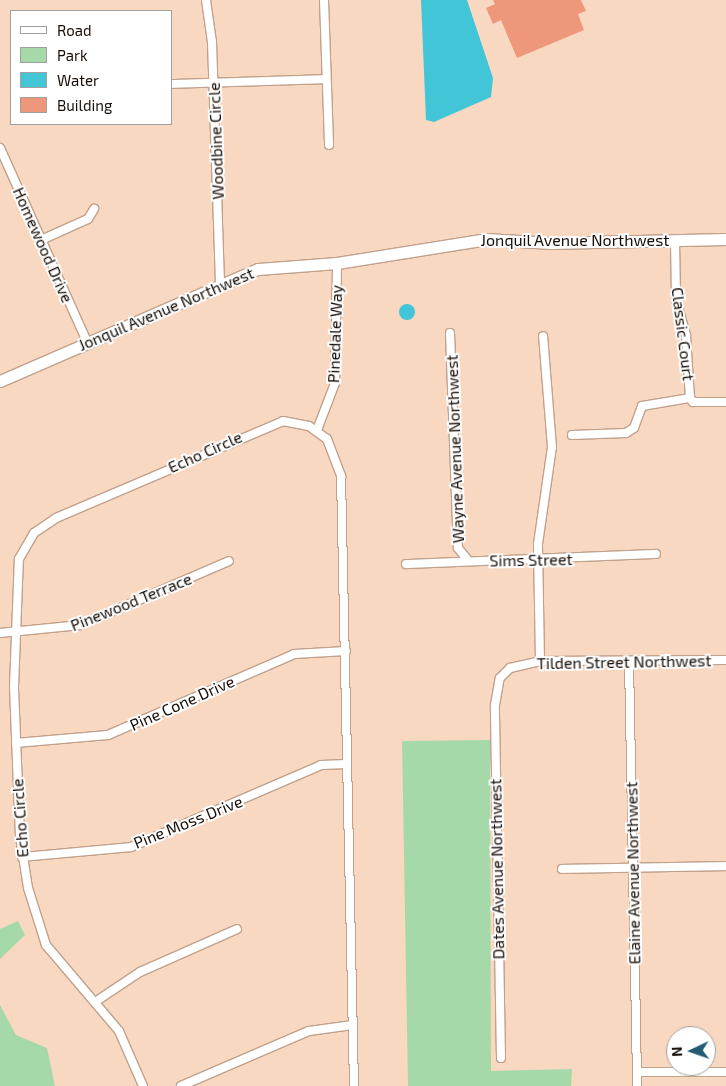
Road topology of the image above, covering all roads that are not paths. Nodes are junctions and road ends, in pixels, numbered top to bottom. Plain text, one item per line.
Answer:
1 (206, 0) edge
2 (324, 0) edge
3 (326, 79) junction
4 (214, 83) junction
5 (172, 84) edge
6 (329, 145) dead end
7 (0, 148) edge
8 (94, 210) dead end
9 (726, 238) edge
10 (41, 240) junction
11 (675, 240) junction
12 (337, 263) junction
13 (220, 283) junction
14 (450, 333) dead end
15 (543, 336) dead end
16 (87, 342) junction
17 (0, 381) edge
18 (690, 398) junction
19 (726, 402) edge
20 (317, 430) junction
21 (572, 435) dead end
22 (656, 554) dead end
23 (469, 560) junction
24 (229, 561) dead end
25 (537, 561) junction
26 (406, 564) dead end
27 (15, 632) junction
28 (0, 633) edge
29 (346, 651) junction
30 (726, 660) edge
31 (540, 661) junction
32 (629, 661) junction
33 (499, 680) joint
34 (16, 743) junction
35 (348, 764) junction
36 (22, 856) junction
37 (726, 866) edge
38 (634, 867) junction
39 (562, 869) dead end
40 (237, 929) dead end
41 (95, 1002) junction
42 (353, 1025) junction
43 (501, 1058) dead end
44 (637, 1072) junction
45 (726, 1072) edge
46 (143, 1086) edge
47 (180, 1086) edge
48 (354, 1086) edge
49 (637, 1086) edge

1 - 4 street, Woodbine Circle
2 - 3 street
3 - 4 street
3 - 6 street
4 - 5 street
4 - 13 street, Woodbine Circle
7 - 10 street, Homewood Drive
8 - 10 street
9 - 11 street, Jonquil Avenue Northwest
10 - 16 street, Homewood Drive
11 - 12 street, Jonquil Avenue Northwest
11 - 18 street, Classic Court
12 - 13 street, Jonquil Avenue Northwest
12 - 20 street, Pinedale Way
13 - 16 street, Jonquil Avenue Northwest
14 - 23 street, Wayne Avenue Northwest
15 - 25 street
16 - 17 street, Jonquil Avenue Northwest
18 - 19 street, Classic Court
18 - 21 street, Classic Court
20 - 27 street, Echo Circle
20 - 29 street
22 - 25 street, Sims Street
23 - 25 street, Sims Street
23 - 26 street, Sims Street
24 - 27 street, Pinewood Terrace
25 - 31 street
27 - 28 street, Pinewood Terrace
27 - 34 street, Echo Circle
29 - 34 street, Pine Cone Drive
29 - 35 street
30 - 32 street, Tilden Street Northwest
31 - 32 street, Tilden Street Northwest
31 - 33 street, Tilden Street Northwest
32 - 38 street, Elaine Avenue Northwest
33 - 43 street, Dates Avenue Northwest
34 - 36 street, Echo Circle
35 - 36 street, Pine Moss Drive
35 - 42 street
36 - 41 street, Echo Circle
37 - 38 street
38 - 39 street
38 - 44 street, Elaine Avenue Northwest
40 - 41 street
41 - 46 street, Echo Circle
42 - 47 street
42 - 48 street
44 - 45 street
44 - 49 street, Elaine Avenue Northwest

